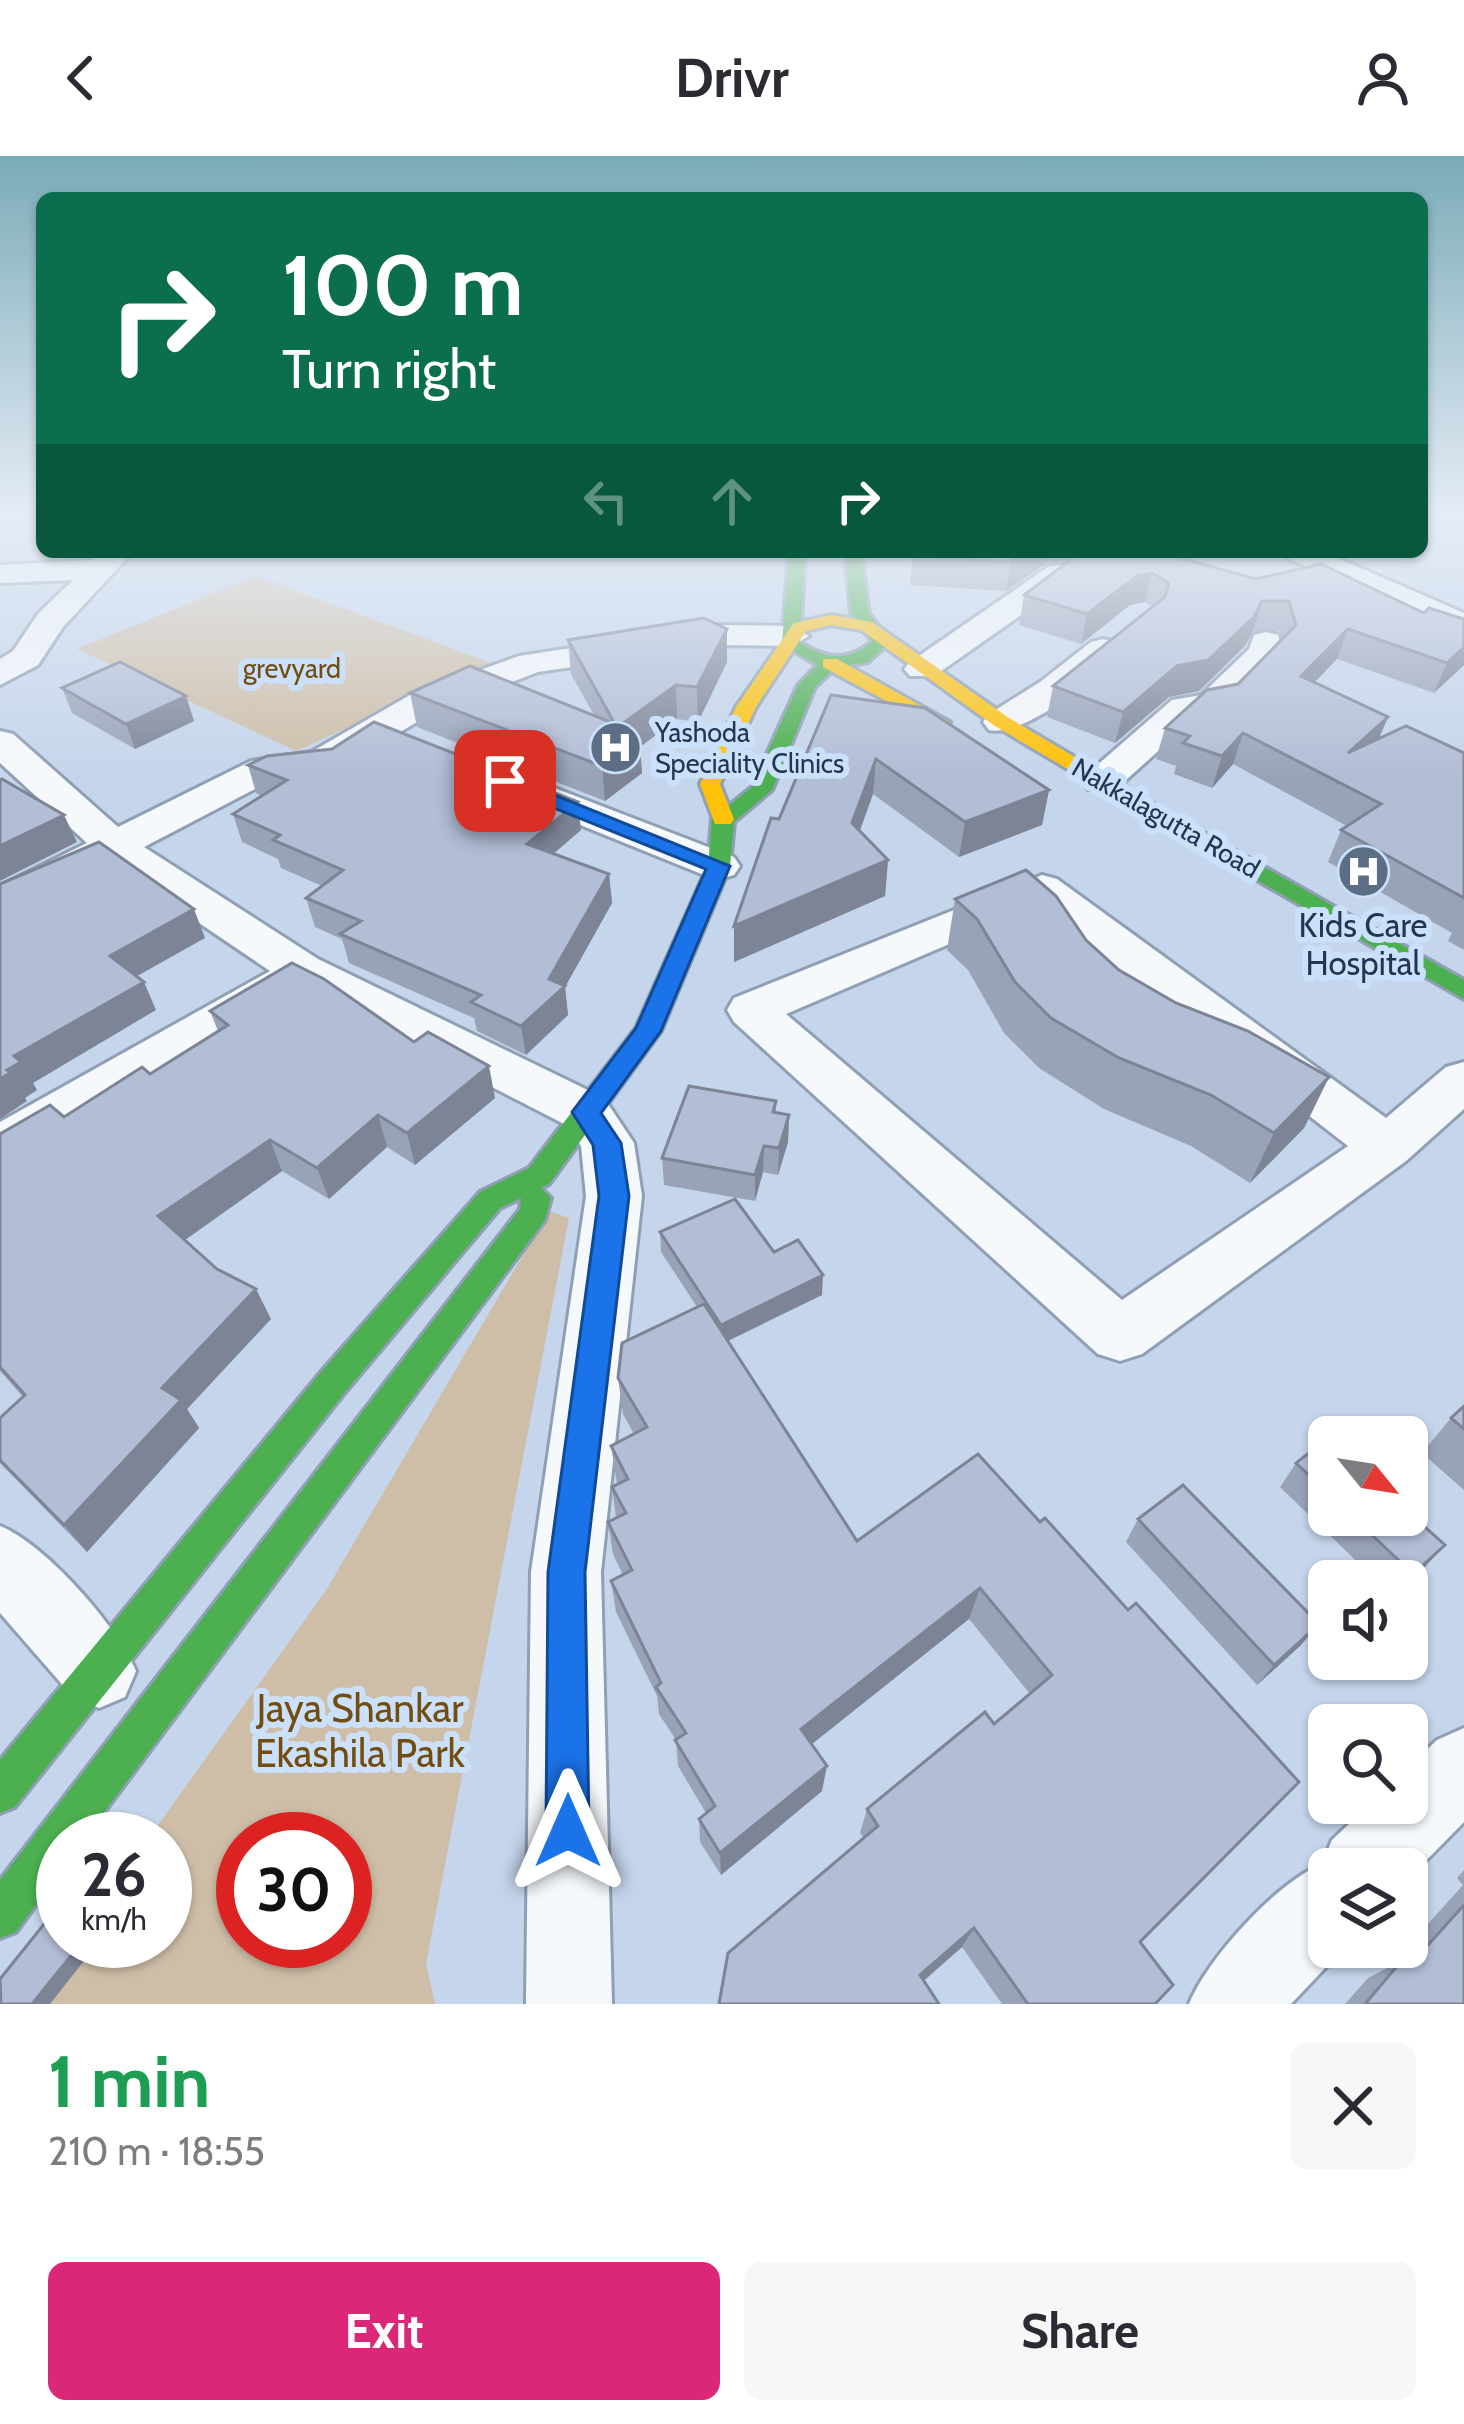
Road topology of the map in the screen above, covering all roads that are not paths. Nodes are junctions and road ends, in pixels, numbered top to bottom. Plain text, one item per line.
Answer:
1 (16, 604) edge
2 (66, 604) edge
3 (794, 604) edge
4 (859, 604) edge
5 (1015, 604) edge
6 (1417, 604) edge
7 (1450, 619) edge
8 (50, 621) junction
9 (1125, 631) edge
10 (877, 633) junction
11 (792, 635) junction
12 (1266, 642) dead end
13 (830, 663) junction
14 (922, 669) junction
15 (0, 674) edge
16 (1002, 722) junction
17 (376, 730) junction
18 (954, 730) edge
19 (3, 746) edge
20 (419, 747) edge
21 (484, 772) edge
22 (1102, 781) junction
23 (723, 820) junction
24 (115, 847) junction
25 (718, 866) junction
26 (0, 904) edge
27 (301, 970) junction
28 (1464, 991) edge
29 (1464, 1080) edge
30 (586, 1112) junction
31 (1387, 1147) junction
32 (0, 1148) edge
33 (538, 1176) junction
34 (0, 1560) edge
35 (99, 1671) junction
36 (1464, 1767) edge
37 (0, 1792) edge
38 (1382, 1848) edge
39 (0, 1916) edge
40 (1308, 1925) edge
41 (568, 2004) edge
42 (1232, 2004) edge

1 - 8 street
2 - 8 street
3 - 11 main road
4 - 10 main road
5 - 14 street
6 - 7 street
8 - 15 street
9 - 16 street
10 - 11 main road
10 - 13 main road
10 - 14 main road, Nakkalagutta Road
11 - 13 main road
11 - 17 street
11 - 23 main road
12 - 22 street
13 - 18 main road
13 - 23 main road
14 - 16 main road, Nakkalagutta Road
16 - 22 main road, Nakkalagutta Road
17 - 20 street
17 - 24 street
19 - 24 street
21 - 25 street
22 - 28 main road, Nakkalagutta Road
23 - 25 main road
24 - 26 street
24 - 27 street
25 - 30 main road
27 - 30 street
27 - 32 street
29 - 31 street
30 - 33 main road
30 - 41 street
31 - 31 street
33 - 35 main road
33 - 39 main road
34 - 35 street
35 - 37 main road
36 - 38 street
40 - 42 street

